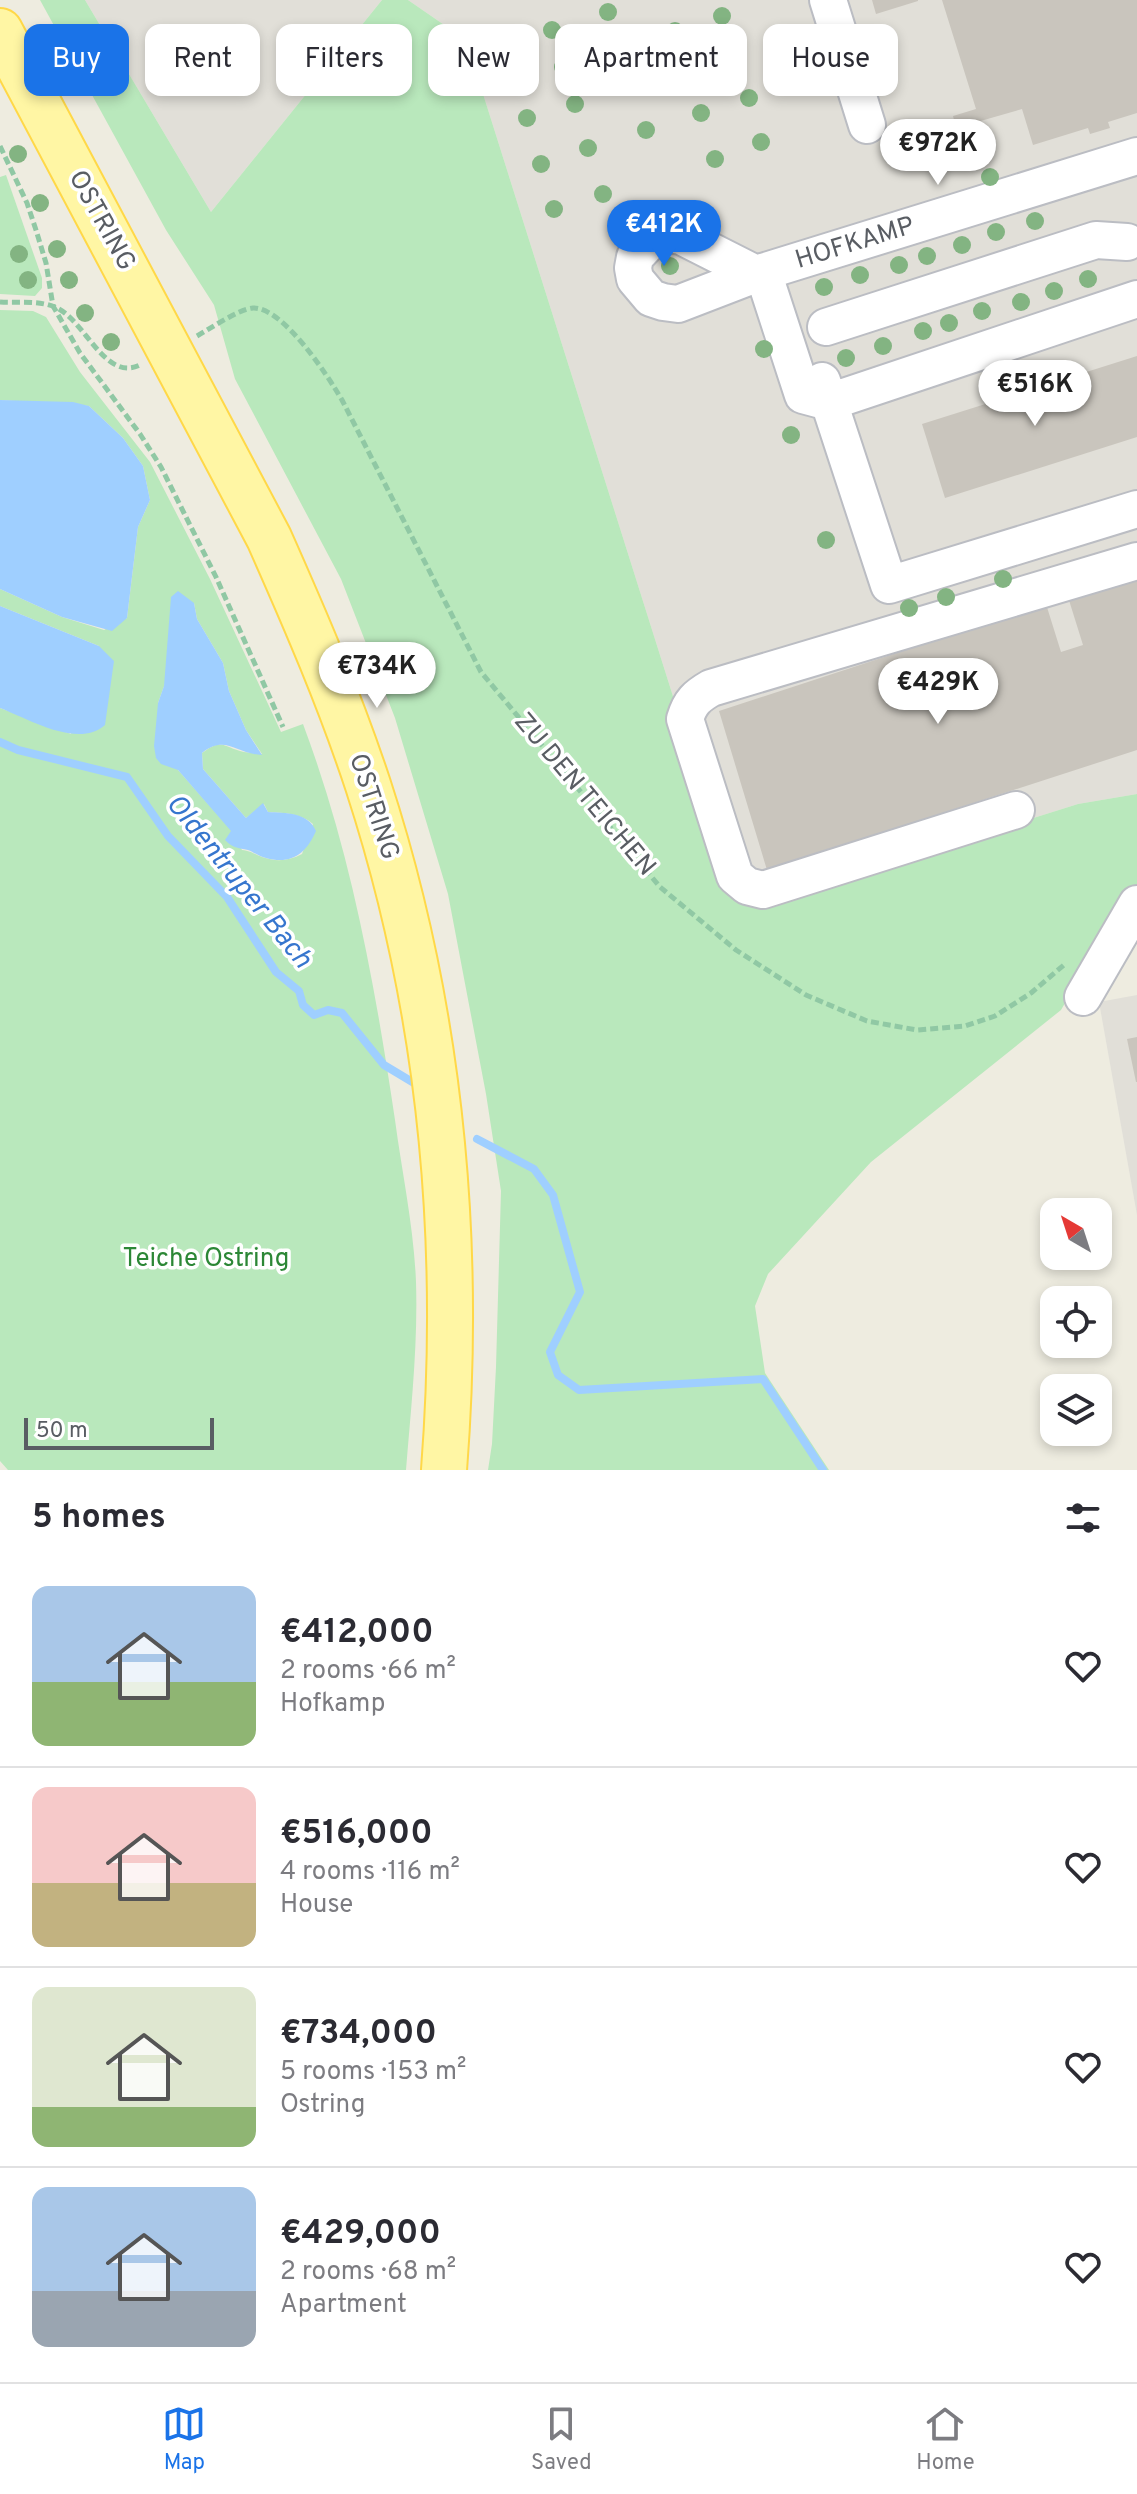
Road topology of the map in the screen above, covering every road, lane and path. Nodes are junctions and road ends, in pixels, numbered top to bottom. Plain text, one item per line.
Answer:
1 (828, 0) edge
2 (0, 31) edge
3 (867, 125) dead end
4 (0, 146) edge
5 (1137, 156) edge
6 (1134, 252) edge
7 (1137, 299) edge
8 (0, 302) edge
9 (53, 306) junction
10 (826, 327) dead end
11 (194, 337) dead end
12 (145, 363) dead end
13 (829, 402) junction
14 (1137, 509) edge
15 (1137, 561) edge
16 (283, 727) dead end
17 (1016, 810) dead end
18 (1137, 904) edge
19 (1072, 958) dead end
20 (1083, 997) dead end
21 (444, 1470) edge

1 - 3 street
2 - 21 main road, OSTRING
4 - 9 path
5 - 13 street, HOFKAMP
6 - 10 street
7 - 13 street
8 - 9 path
9 - 12 path
9 - 16 path
11 - 19 path, ZU DEN TEICHEN
13 - 14 street
15 - 17 street
18 - 20 street

